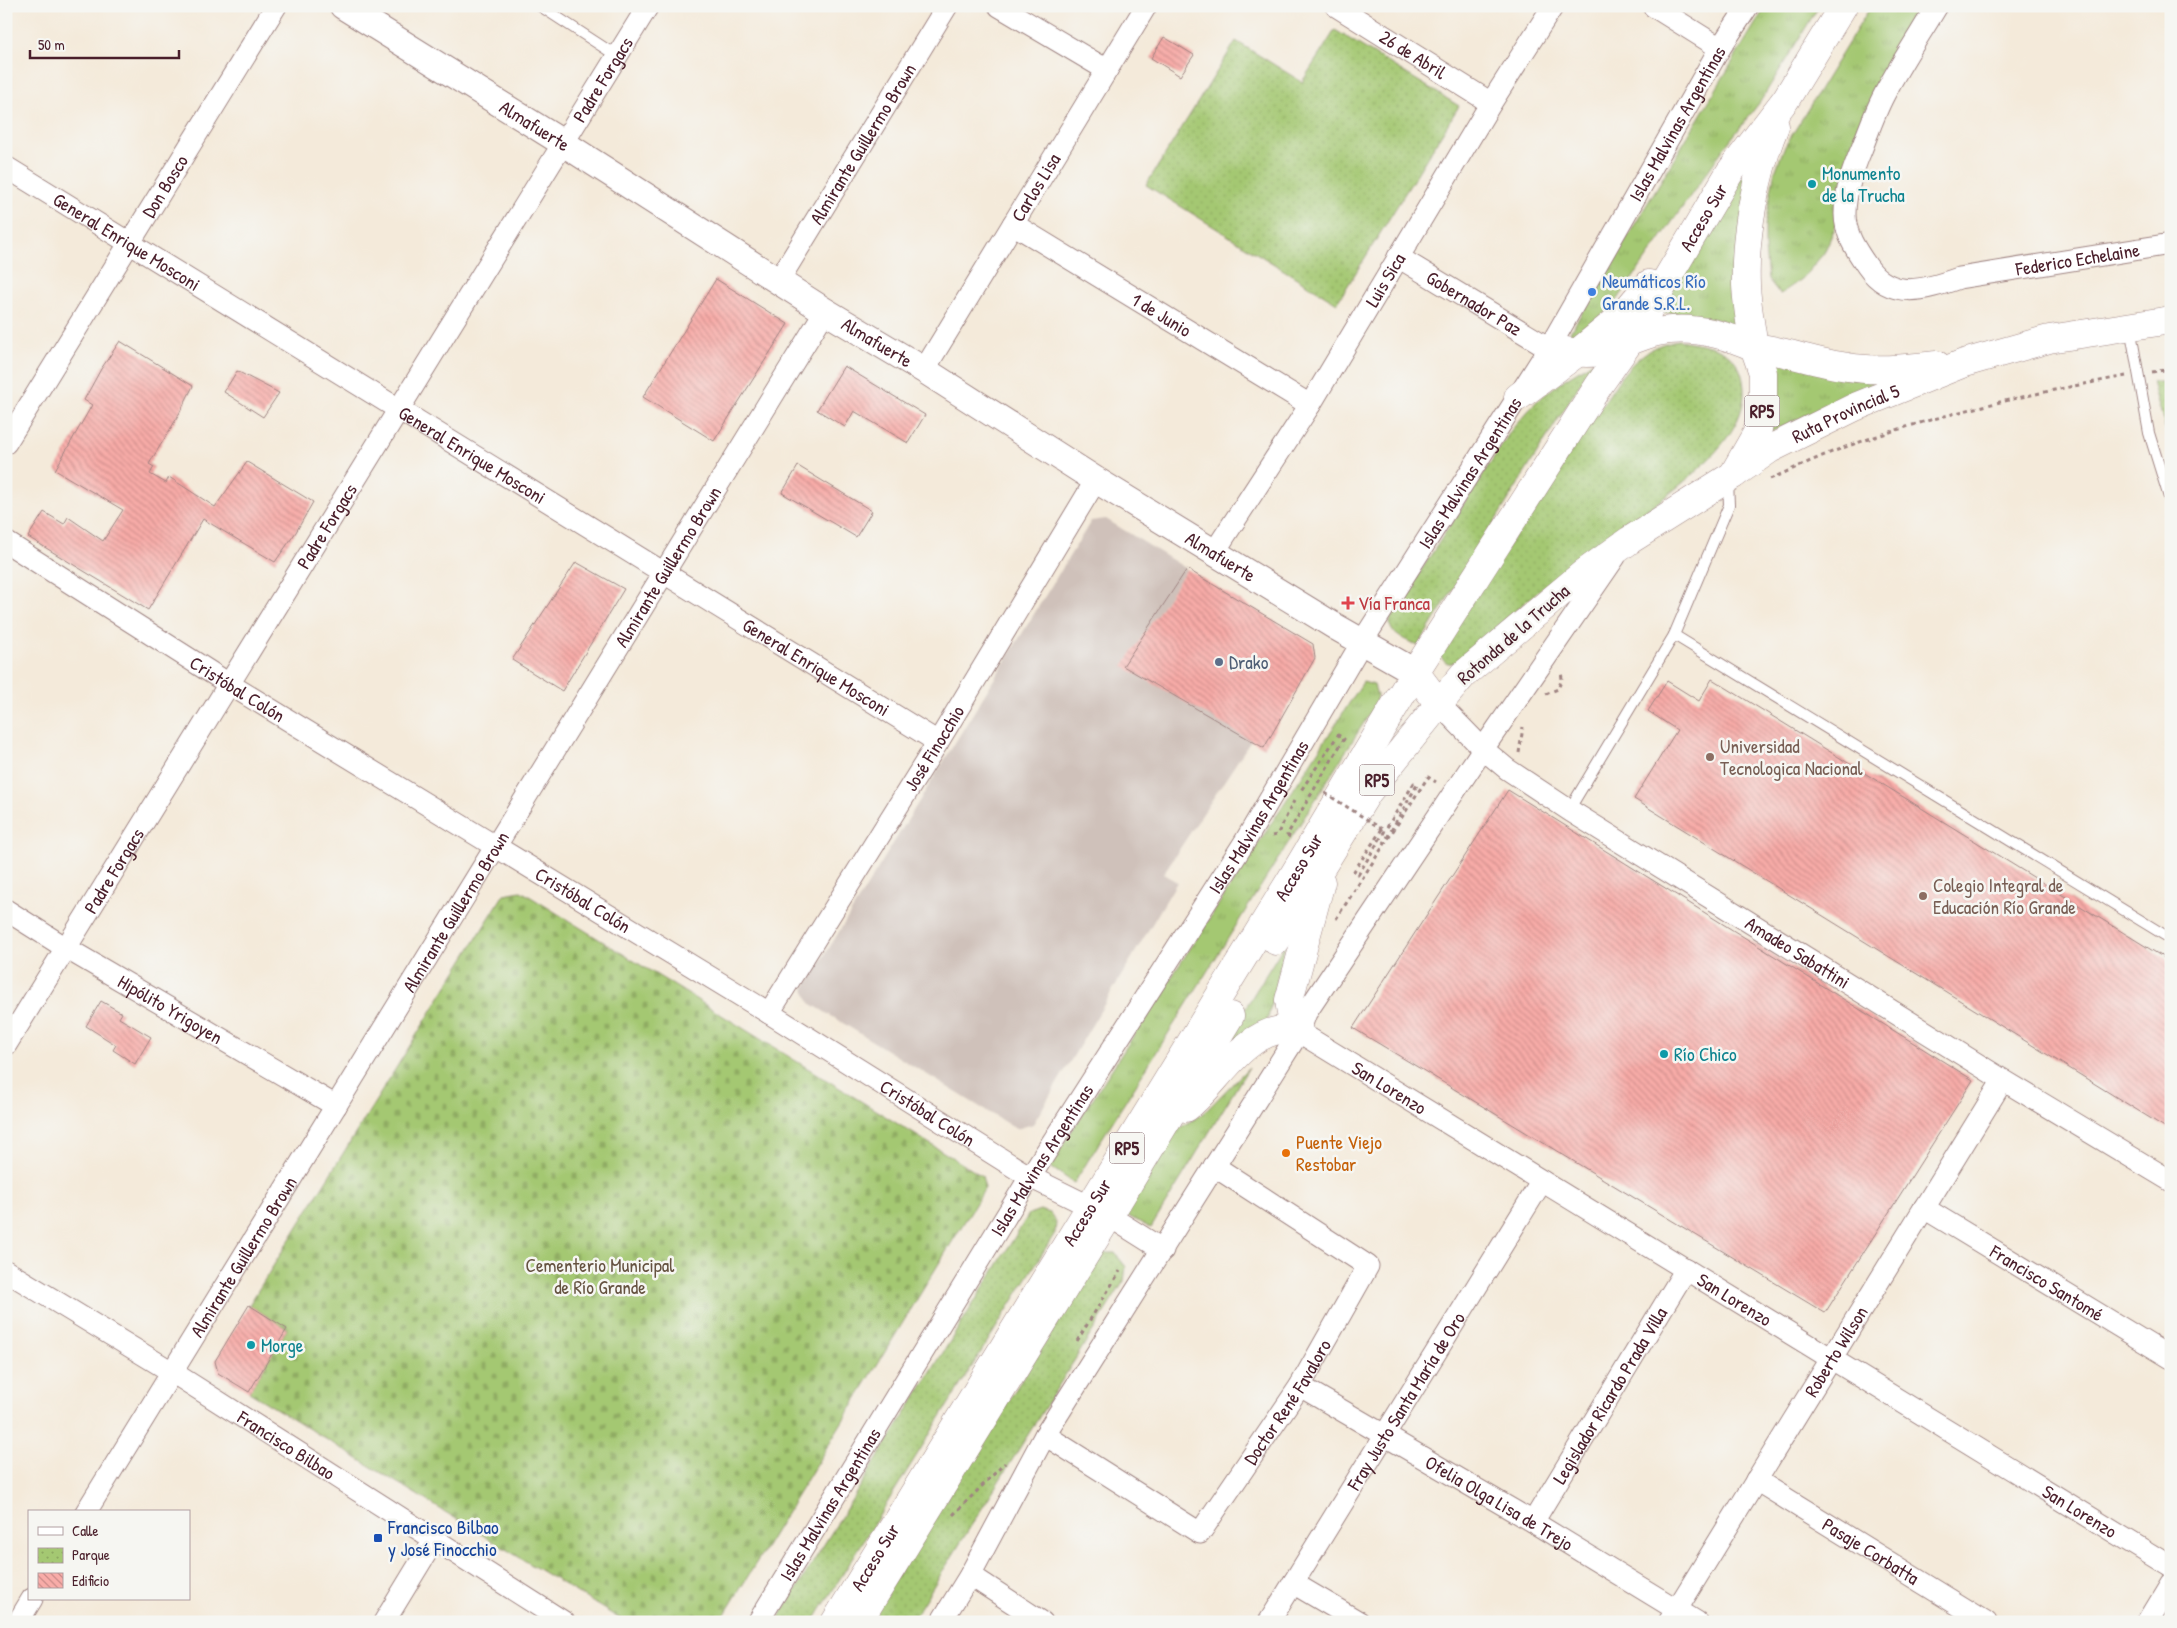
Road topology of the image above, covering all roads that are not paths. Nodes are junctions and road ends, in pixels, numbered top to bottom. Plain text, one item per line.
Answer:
1 (276, 6) edge
2 (343, 6) edge
3 (540, 6) edge
4 (648, 6) edge
5 (947, 6) edge
6 (999, 6) edge
7 (1146, 6) edge
8 (1336, 6) edge
9 (1553, 6) edge
10 (1653, 6) edge
11 (1748, 6) edge
12 (1843, 6) edge
13 (1937, 6) edge
14 (1720, 48) junction
15 (617, 56) junction
16 (1107, 70) junction
17 (1786, 99) junction
18 (1491, 102) junction
19 (563, 143) junction
20 (6, 167) edge
21 (1013, 224) junction
22 (1690, 237) junction
23 (130, 243) junction
24 (2171, 244) edge
25 (1398, 257) junction
26 (779, 280) junction
27 (825, 310) junction
28 (2171, 320) edge
29 (2130, 326) junction
30 (1630, 341) junction
31 (1754, 347) junction
32 (1549, 348) junction
33 (1577, 354) junction
34 (1964, 363) junction
35 (924, 370) junction
36 (1518, 398) junction
37 (1310, 405) junction
38 (399, 410) junction
39 (6, 443) edge
40 (1730, 477) junction
41 (1096, 480) junction
42 (2171, 504) edge
43 (1630, 540) junction
44 (6, 542) edge
45 (1215, 551) junction
46 (665, 572) junction
47 (1674, 634) junction
48 (1362, 642) junction
49 (1415, 672) junction
50 (229, 684) junction
51 (1439, 704) junction
52 (938, 742) junction
53 (1483, 748) junction
54 (1569, 810) junction
55 (496, 847) junction
56 (1324, 863) junction
57 (6, 910) edge
58 (2171, 939) edge
59 (66, 948) junction
60 (769, 1013) junction
61 (1300, 1032) junction
62 (6, 1045) edge
63 (2003, 1080) junction
64 (336, 1106) junction
65 (1165, 1124) junction
66 (1214, 1166) junction
67 (1030, 1177) junction
68 (1542, 1181) junction
69 (2171, 1181) edge
70 (1924, 1208) junction
71 (1101, 1211) junction
72 (1163, 1250) junction
73 (1686, 1269) junction
74 (6, 1271) edge
75 (2171, 1358) edge
76 (1831, 1359) junction
77 (172, 1372) junction
78 (1300, 1386) junction
79 (1384, 1434) junction
80 (1045, 1435) junction
81 (1756, 1480) junction
82 (87, 1510) edge
83 (1533, 1522) junction
84 (434, 1540) junction
85 (2171, 1567) edge
86 (970, 1575) junction
87 (1293, 1583) junction
88 (2171, 1584) edge
89 (31, 1600) edge
90 (1673, 1615) edge
91 (18, 1622) edge
92 (384, 1622) edge
93 (564, 1622) edge
94 (758, 1622) edge
95 (835, 1622) edge
96 (858, 1622) edge
97 (941, 1622) edge
98 (1042, 1622) edge
99 (1269, 1622) edge
100 (1359, 1622) edge
101 (1697, 1622) edge
102 (1986, 1622) edge
103 (2148, 1622) edge

1 - 23 street, Don Bosco
2 - 19 street, Almafuerte
3 - 15 lane
4 - 15 street, Padre Forgacs
5 - 26 street, Almirante Guillermo Brown
6 - 16 street
7 - 16 street, Carlos Lisa
8 - 18 street, 26 de Abril
9 - 18 street, Luis Sica
10 - 14 street
11 - 14 street, Islas Malvinas Argentinas
12 - 17 main road, Acceso Sur
13 - 24 street, Federico Echelaine
14 - 32 street, Islas Malvinas Argentinas
15 - 19 street, Padre Forgacs
16 - 21 street, Carlos Lisa
17 - 22 main road, Acceso Sur
17 - 31 main road, Acceso Sur
18 - 25 street, Luis Sica
19 - 26 street, Almafuerte
19 - 38 street, Padre Forgacs
20 - 23 street, General Enrique Mosconi
21 - 35 street, Carlos Lisa
21 - 37 street, 1 de Junio
22 - 30 main road, Acceso Sur
22 - 33 main road
23 - 38 street, General Enrique Mosconi
23 - 39 street, Don Bosco
25 - 32 street, Gobernador Paz
25 - 37 street, Luis Sica
26 - 27 street, Almafuerte
27 - 35 street, Almafuerte
27 - 46 street, Almirante Guillermo Brown
28 - 29 main road, Ruta Provincial 5 / RP5
29 - 34 main road, Ruta Provincial 5 / RP5
29 - 42 lane
30 - 31 main road, RP5
30 - 33 main road
30 - 49 main road, RP5
31 - 34 main road, Ruta Provincial 5 / RP5
31 - 40 main road, Rotonda de la Trucha / RP5
32 - 33 main road
32 - 36 street, Islas Malvinas Argentinas
33 - 36 main road
34 - 40 main road, Ruta Provincial 5 / RP5
35 - 41 street, Almafuerte
36 - 48 street, Islas Malvinas Argentinas
37 - 45 street, Luis Sica
38 - 46 street, General Enrique Mosconi
38 - 50 street, Padre Forgacs
40 - 43 main road, Rotonda de la Trucha / RP5
40 - 47 lane
41 - 45 street, Almafuerte
41 - 52 street, José Finocchio
43 - 51 main road, Rotonda de la Trucha / RP5
43 - 53 street
44 - 50 street, Cristóbal Colón
45 - 48 street, Almafuerte
46 - 52 street, General Enrique Mosconi
46 - 55 street, Almirante Guillermo Brown
47 - 54 lane
47 - 58 lane
48 - 49 street, Almafuerte
48 - 67 street, Islas Malvinas Argentinas
49 - 51 main road
49 - 71 main road, Acceso Sur / RP5
50 - 55 street, Cristóbal Colón
50 - 59 street, Padre Forgacs
51 - 53 street, Amadeo Sabattini
51 - 56 main road, Acceso Sur / RP5
52 - 60 street, José Finocchio
53 - 54 street, Amadeo Sabattini
53 - 61 street
54 - 63 street, Amadeo Sabattini
55 - 60 street, Cristóbal Colón
55 - 64 street, Almirante Guillermo Brown
56 - 61 main road
56 - 65 main road, Acceso Sur / RP5
57 - 59 street, Hipólito Yrigoyen
59 - 62 street, Padre Forgacs
59 - 64 street, Hipólito Yrigoyen
60 - 67 street, Cristóbal Colón
61 - 65 main road
61 - 66 street
61 - 68 street, San Lorenzo
63 - 69 street, Amadeo Sabattini
63 - 70 street, Roberto Wilson
64 - 77 street, Almirante Guillermo Brown
65 - 71 main road, Acceso Sur / RP5
66 - 72 street
66 - 78 street, Doctor René Favaloro
67 - 71 street, Cristóbal Colón
67 - 94 street, Islas Malvinas Argentinas
68 - 73 street, San Lorenzo
68 - 79 street, Fray Justo Santa María de Oro
70 - 75 street, Francisco Santomé
70 - 76 street, Roberto Wilson
71 - 72 street, Cristóbal Colón
71 - 95 main road, Acceso Sur / RP5
71 - 96 main road, Acceso Sur / RP5
72 - 80 street
73 - 76 street, San Lorenzo
73 - 83 street, Legislador Ricardo Prada Villa
74 - 77 street, Francisco Bilbao
76 - 81 street, Roberto Wilson
76 - 85 street, San Lorenzo
77 - 82 street, Almirante Guillermo Brown
77 - 84 street, Francisco Bilbao
78 - 79 street, Ofelia Olga Lisa de Trejo
78 - 80 street, Doctor René Favaloro
79 - 83 street, Ofelia Olga Lisa de Trejo
79 - 87 street, Fray Justo Santa María de Oro
80 - 86 street
81 - 90 street, Roberto Wilson
81 - 102 street, Pasaje Corbatta
83 - 90 street, Ofelia Olga Lisa de Trejo
84 - 92 street
84 - 93 street, Francisco Bilbao
86 - 97 street
86 - 98 street
87 - 99 street, Fray Justo Santa María de Oro
87 - 100 street
88 - 103 street
89 - 91 street
90 - 101 street, Ofelia Olga Lisa de Trejo

